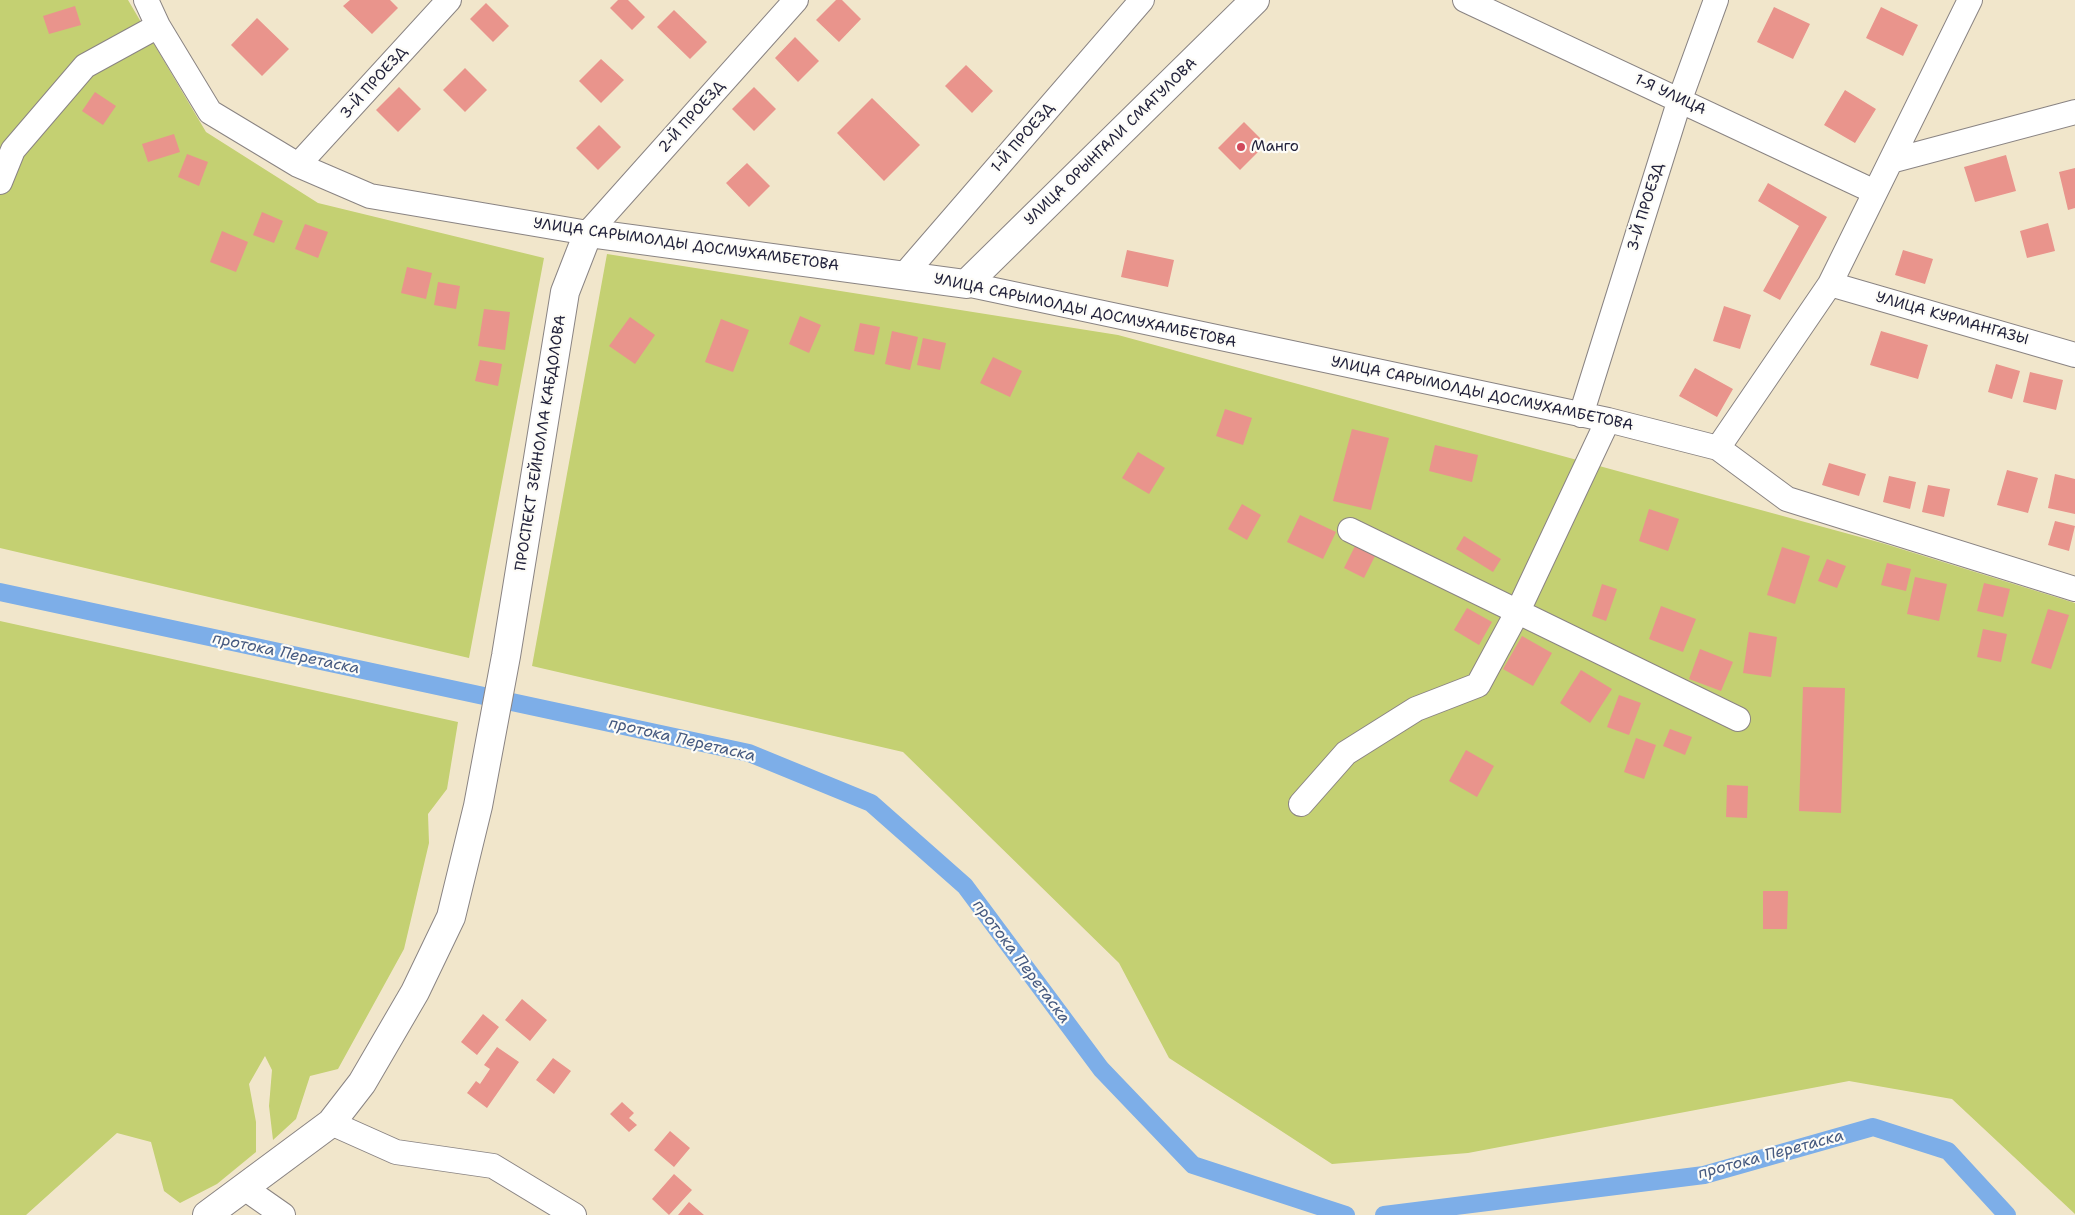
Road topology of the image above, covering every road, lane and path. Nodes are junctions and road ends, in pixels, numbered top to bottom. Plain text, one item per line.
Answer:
1 (146, 0) edge
2 (449, 0) edge
3 (796, 0) edge
4 (1142, 0) edge
5 (1256, 0) edge
6 (1465, 0) edge
7 (1716, 0) edge
8 (1970, 0) edge
9 (158, 26) junction
10 (1680, 99) junction
11 (2075, 112) edge
12 (1891, 161) junction
13 (298, 165) junction
14 (0, 182) edge
15 (1875, 192) junction
16 (588, 233) junction
17 (904, 275) junction
18 (966, 284) junction
19 (1830, 284) junction
20 (2075, 355) edge
21 (1581, 415) junction
22 (1608, 420) junction
23 (1718, 448) junction
24 (1350, 530) dead end
25 (2075, 589) edge
26 (1518, 612) junction
27 (1738, 718) dead end
28 (1301, 804) dead end
29 (332, 1123) junction
30 (243, 1187) junction
31 (207, 1215) edge
32 (283, 1215) edge
33 (574, 1215) edge

1 - 9 street, УЛИЦА САРЫМОЛДЫ ДОСМУХАМБЕТОВА
2 - 13 street, 3-Й ПРОЕЗД
3 - 16 street, 2-Й ПРОЕЗД
4 - 17 street, 1-Й ПРОЕЗД
5 - 18 main road, УЛИЦА ОРЫНГАЛИ СМАГУЛОВА
6 - 10 street, 1-Я УЛИЦА
7 - 10 street, 3-Й ПРОЕЗД
8 - 12 street
9 - 13 street, УЛИЦА САРЫМОЛДЫ ДОСМУХАМБЕТОВА
9 - 14 street
10 - 15 street, 1-Я УЛИЦА
10 - 21 street, 3-Й ПРОЕЗД
11 - 12 street
12 - 15 street
13 - 16 street, УЛИЦА САРЫМОЛДЫ ДОСМУХАМБЕТОВА
15 - 19 street
16 - 17 main road, УЛИЦА САРЫМОЛДЫ ДОСМУХАМБЕТОВА
16 - 29 main road, ПРОСПЕКТ ЗЕЙНОЛЛА КАБДОЛОВА
17 - 18 main road, УЛИЦА САРЫМОЛДЫ ДОСМУХАМБЕТОВА
18 - 21 street, УЛИЦА САРЫМОЛДЫ ДОСМУХАМБЕТОВА
19 - 20 street, УЛИЦА КУРМАНГАЗЫ
19 - 23 street
21 - 22 street, УЛИЦА САРЫМОЛДЫ ДОСМУХАМБЕТОВА
22 - 23 street, УЛИЦА САРЫМОЛДЫ ДОСМУХАМБЕТОВА
22 - 26 street
23 - 25 street, УЛИЦА САРЫМОЛДЫ ДОСМУХАМБЕТОВА
24 - 26 street
26 - 27 street
26 - 28 street
29 - 30 main road
29 - 33 street
30 - 31 main road
30 - 32 street

